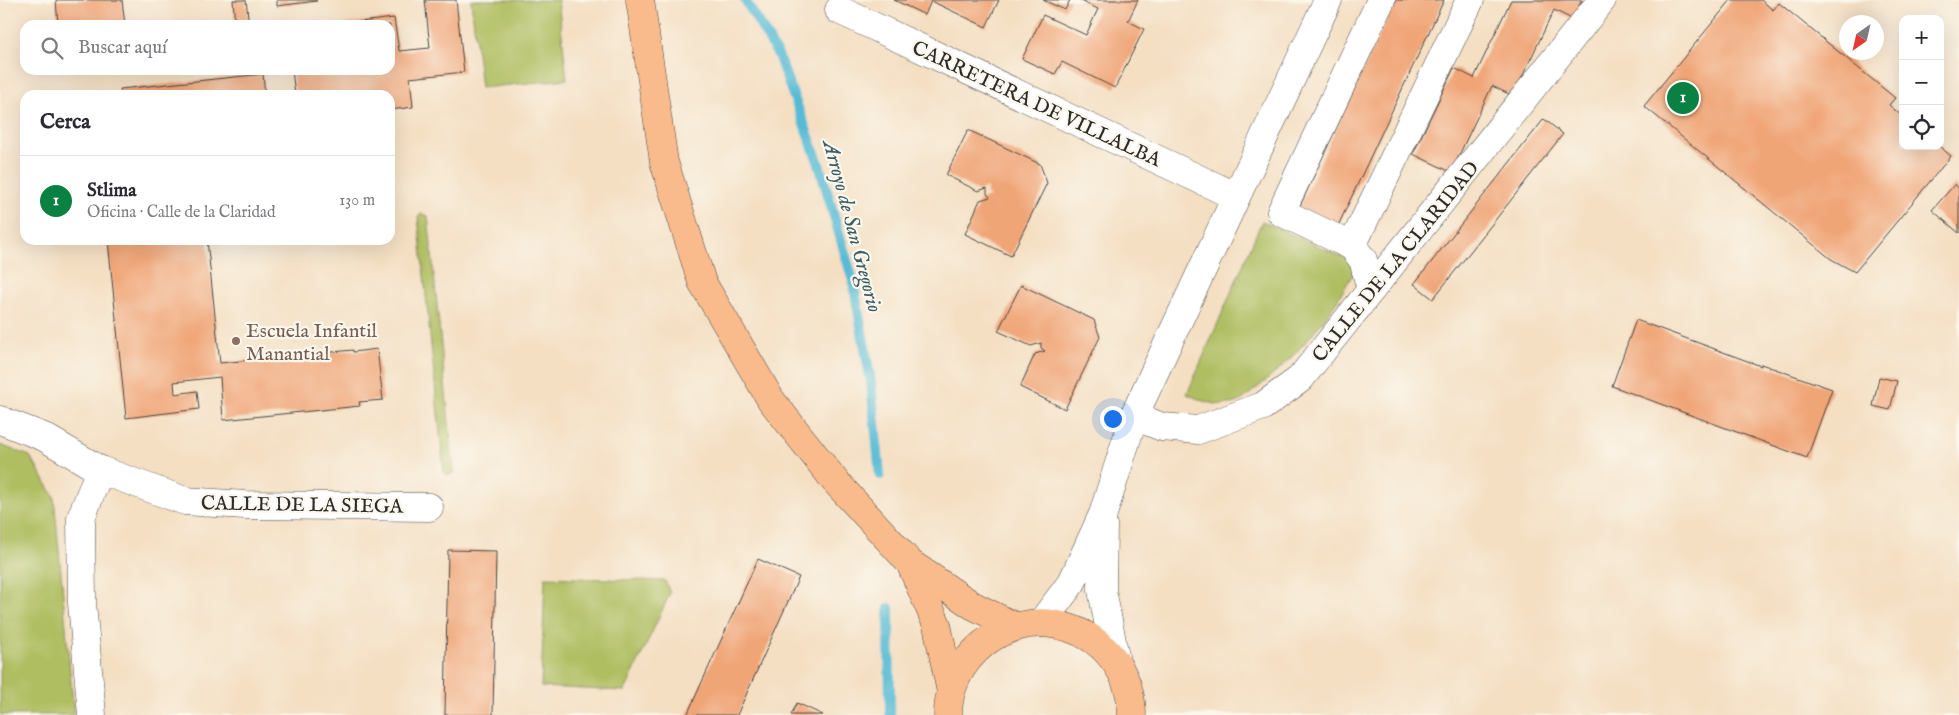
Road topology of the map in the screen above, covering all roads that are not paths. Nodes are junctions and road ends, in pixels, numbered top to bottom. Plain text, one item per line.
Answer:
1 (640, 0) edge
2 (1381, 0) edge
3 (1470, 0) edge
4 (1602, 0) edge
5 (1322, 5) edge
6 (839, 10) dead end
7 (1235, 196) junction
8 (1352, 246) junction
9 (1371, 290) junction
10 (1134, 416) junction
11 (0, 420) edge
12 (100, 470) junction
13 (429, 506) dead end
14 (1103, 514) junction
15 (910, 563) junction
16 (1041, 623) junction
17 (1014, 626) junction
18 (1116, 662) junction
19 (950, 703) edge
20 (92, 715) edge
21 (1132, 715) edge

1 - 15 main road
2 - 8 street
3 - 8 street
4 - 9 street, CALLE DE LA CLARIDAD
5 - 7 street
6 - 7 street, CARRETERA DE VILLALBA
7 - 10 street
8 - 9 street
9 - 10 street, CALLE DE LA CLARIDAD
10 - 14 street
11 - 12 street, CALLE DE LA SIEGA
12 - 13 street, CALLE DE LA SIEGA
12 - 20 street
14 - 16 street
14 - 18 street
15 - 17 main road
15 - 19 main road
16 - 17 main road
16 - 18 main road
17 - 19 main road
18 - 21 main road

